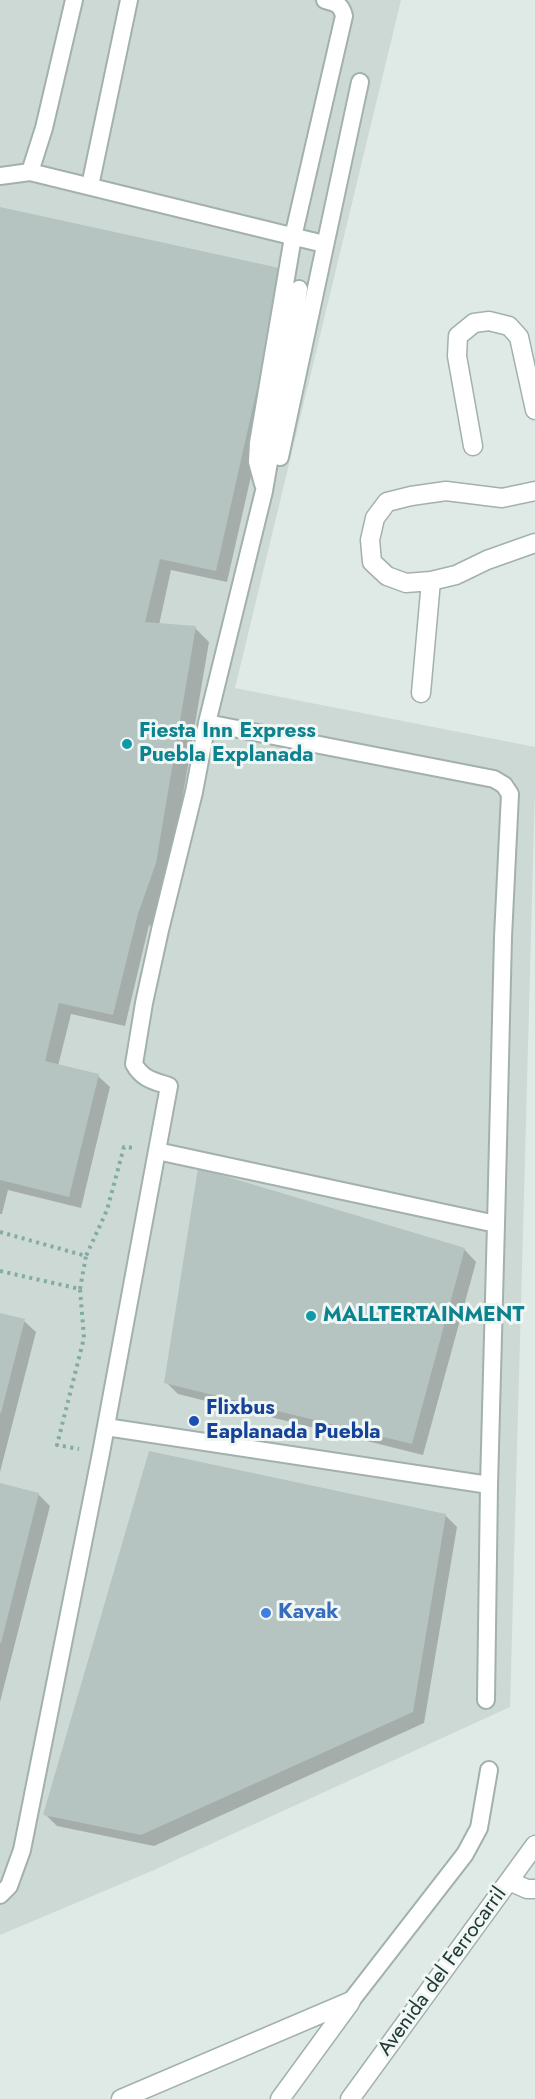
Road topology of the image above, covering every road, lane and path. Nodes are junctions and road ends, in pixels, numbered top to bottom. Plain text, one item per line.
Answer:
1 (75, 0) edge
2 (129, 0) edge
3 (325, 0) edge
4 (360, 82) dead end
5 (30, 172) junction
6 (0, 176) edge
7 (90, 186) junction
8 (293, 237) junction
9 (324, 244) junction
10 (299, 289) dead end
11 (535, 410) edge
12 (473, 446) dead end
13 (264, 490) junction
14 (535, 491) edge
15 (535, 543) edge
16 (431, 581) junction
17 (421, 693) dead end
18 (207, 723) junction
19 (157, 1151) junction
20 (496, 1224) junction
21 (0, 1232) edge
22 (86, 1256) junction
23 (0, 1271) edge
24 (80, 1289) junction
25 (106, 1427) junction
26 (101, 1453) junction
27 (489, 1485) junction
28 (486, 1700) dead end
29 (489, 1770) dead end
30 (535, 1845) edge
31 (509, 1881) junction
32 (535, 1889) edge
33 (0, 1894) edge
34 (351, 2001) junction
35 (121, 2099) edge
36 (280, 2099) edge
37 (350, 2099) edge

1 - 5 lane
2 - 7 lane
3 - 8 lane
4 - 9 lane
5 - 6 lane
5 - 7 lane
7 - 8 lane
8 - 9 lane
8 - 13 lane
9 - 13 lane
10 - 13 lane
11 - 12 street
13 - 18 lane
14 - 16 street
15 - 16 street
16 - 17 street
18 - 19 lane
18 - 20 lane
19 - 20 lane
19 - 22 path
19 - 25 lane
20 - 27 lane
21 - 22 path
22 - 24 path
23 - 24 path
24 - 26 path
25 - 26 lane
25 - 27 lane
26 - 33 lane
27 - 28 lane
29 - 34 lane
30 - 31 street, Avenida del Ferrocarril
31 - 32 street
31 - 37 street, Avenida del Ferrocarril
34 - 35 street
34 - 36 street

